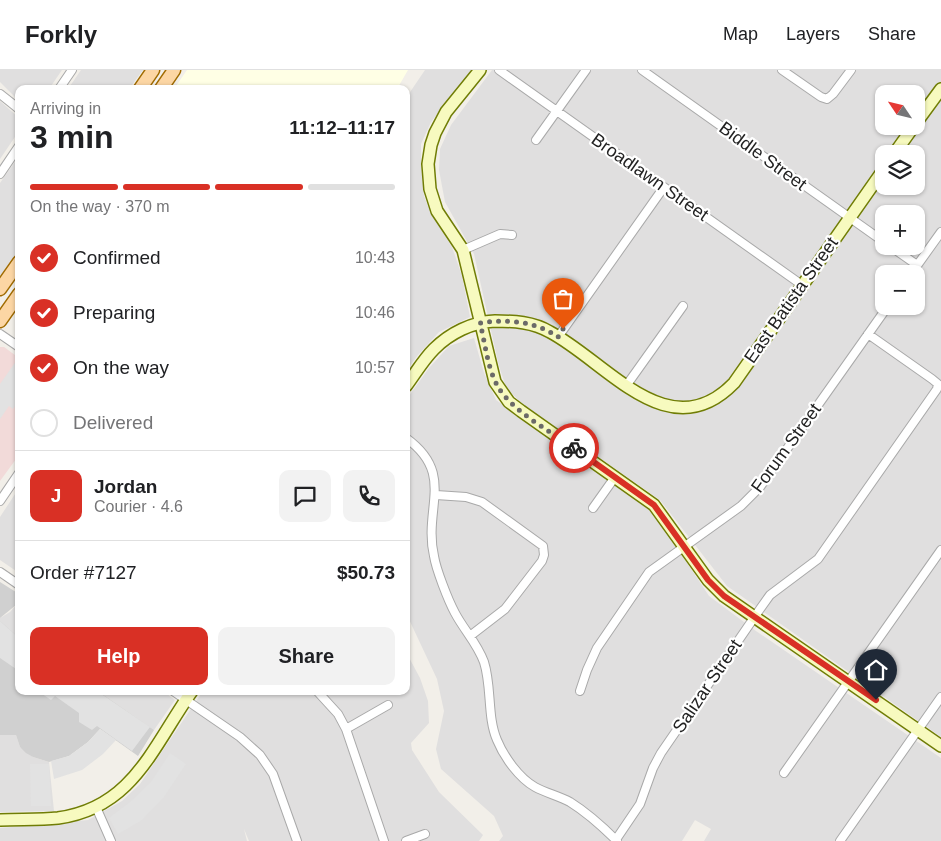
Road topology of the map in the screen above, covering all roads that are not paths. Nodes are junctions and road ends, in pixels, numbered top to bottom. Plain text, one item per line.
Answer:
1 (72, 70) edge
2 (153, 70) edge
3 (174, 70) edge
4 (480, 70) edge
5 (499, 70) edge
6 (586, 70) edge
7 (642, 70) edge
8 (782, 70) edge
9 (850, 70) edge
10 (62, 85) edge
11 (143, 85) edge
12 (164, 85) edge
13 (941, 88) edge
14 (0, 94) edge
15 (15, 106) edge
16 (557, 111) junction
17 (925, 111) edge
18 (536, 140) dead end
19 (15, 152) edge
20 (0, 174) edge
21 (875, 181) edge
22 (664, 187) junction
23 (849, 217) junction
24 (941, 232) edge
25 (512, 235) dead end
26 (875, 236) edge
27 (463, 250) junction
28 (903, 255) edge
29 (917, 265) joint
30 (15, 268) edge
31 (802, 285) junction
32 (0, 289) edge
33 (15, 300) edge
34 (683, 306) dead end
35 (882, 315) edge
36 (0, 321) edge
37 (480, 323) junction
38 (0, 334) edge
39 (868, 334) junction
40 (558, 337) junction
41 (15, 344) edge
42 (410, 381) edge
43 (626, 386) junction
44 (410, 441) edge
45 (615, 477) junction
46 (15, 479) edge
47 (436, 495) junction
48 (0, 500) edge
49 (593, 508) dead end
50 (685, 546) junction
51 (941, 550) edge
52 (0, 572) edge
53 (15, 582) edge
54 (754, 617) junction
55 (470, 636) junction
56 (848, 681) junction
57 (580, 691) dead end
58 (321, 695) edge
59 (188, 696) edge
60 (941, 697) edge
61 (388, 705) dead end
62 (346, 729) junction
63 (918, 730) junction
64 (941, 746) edge
65 (784, 773) dead end
66 (96, 807) junction
67 (0, 820) edge
68 (425, 834) dead end
69 (111, 841) edge
70 (297, 841) edge
71 (384, 841) edge
72 (406, 841) edge
73 (616, 841) edge
74 (840, 841) edge

1 - 10 street
2 - 11 main road
3 - 12 main road
4 - 27 street
5 - 16 street, Broadlawn Street
6 - 16 street
7 - 23 street, Biddle Street
8 - 9 street
13 - 17 street
14 - 15 street
16 - 18 street
16 - 22 street, Broadlawn Street
19 - 20 street
21 - 23 street, East Batista Street
22 - 31 street, Broadlawn Street
22 - 40 street
23 - 26 street, Biddle Street
23 - 31 street, East Batista Street
24 - 29 street
25 - 27 street
27 - 37 street
28 - 29 street
30 - 32 main road
31 - 43 street, East Batista Street
33 - 36 main road
34 - 43 street
35 - 39 street, Forum Street
37 - 40 street, East Batista Street
37 - 42 street, East Batista Street
37 - 45 street
38 - 41 street
39 - 50 street, Forum Street
39 - 54 street, Salizar Street
40 - 43 street, East Batista Street
44 - 47 street
45 - 49 street
45 - 50 street
46 - 48 street
47 - 55 street
47 - 55 street
50 - 54 street
50 - 57 street, Forum Street
51 - 56 street
52 - 53 street
54 - 56 street
54 - 73 street, Salizar Street
55 - 73 street
56 - 63 street
56 - 65 street
58 - 62 street
59 - 66 street
59 - 70 street
60 - 63 street
61 - 62 street
62 - 71 street
63 - 64 street
63 - 74 street
66 - 67 street
66 - 69 street
68 - 72 street

